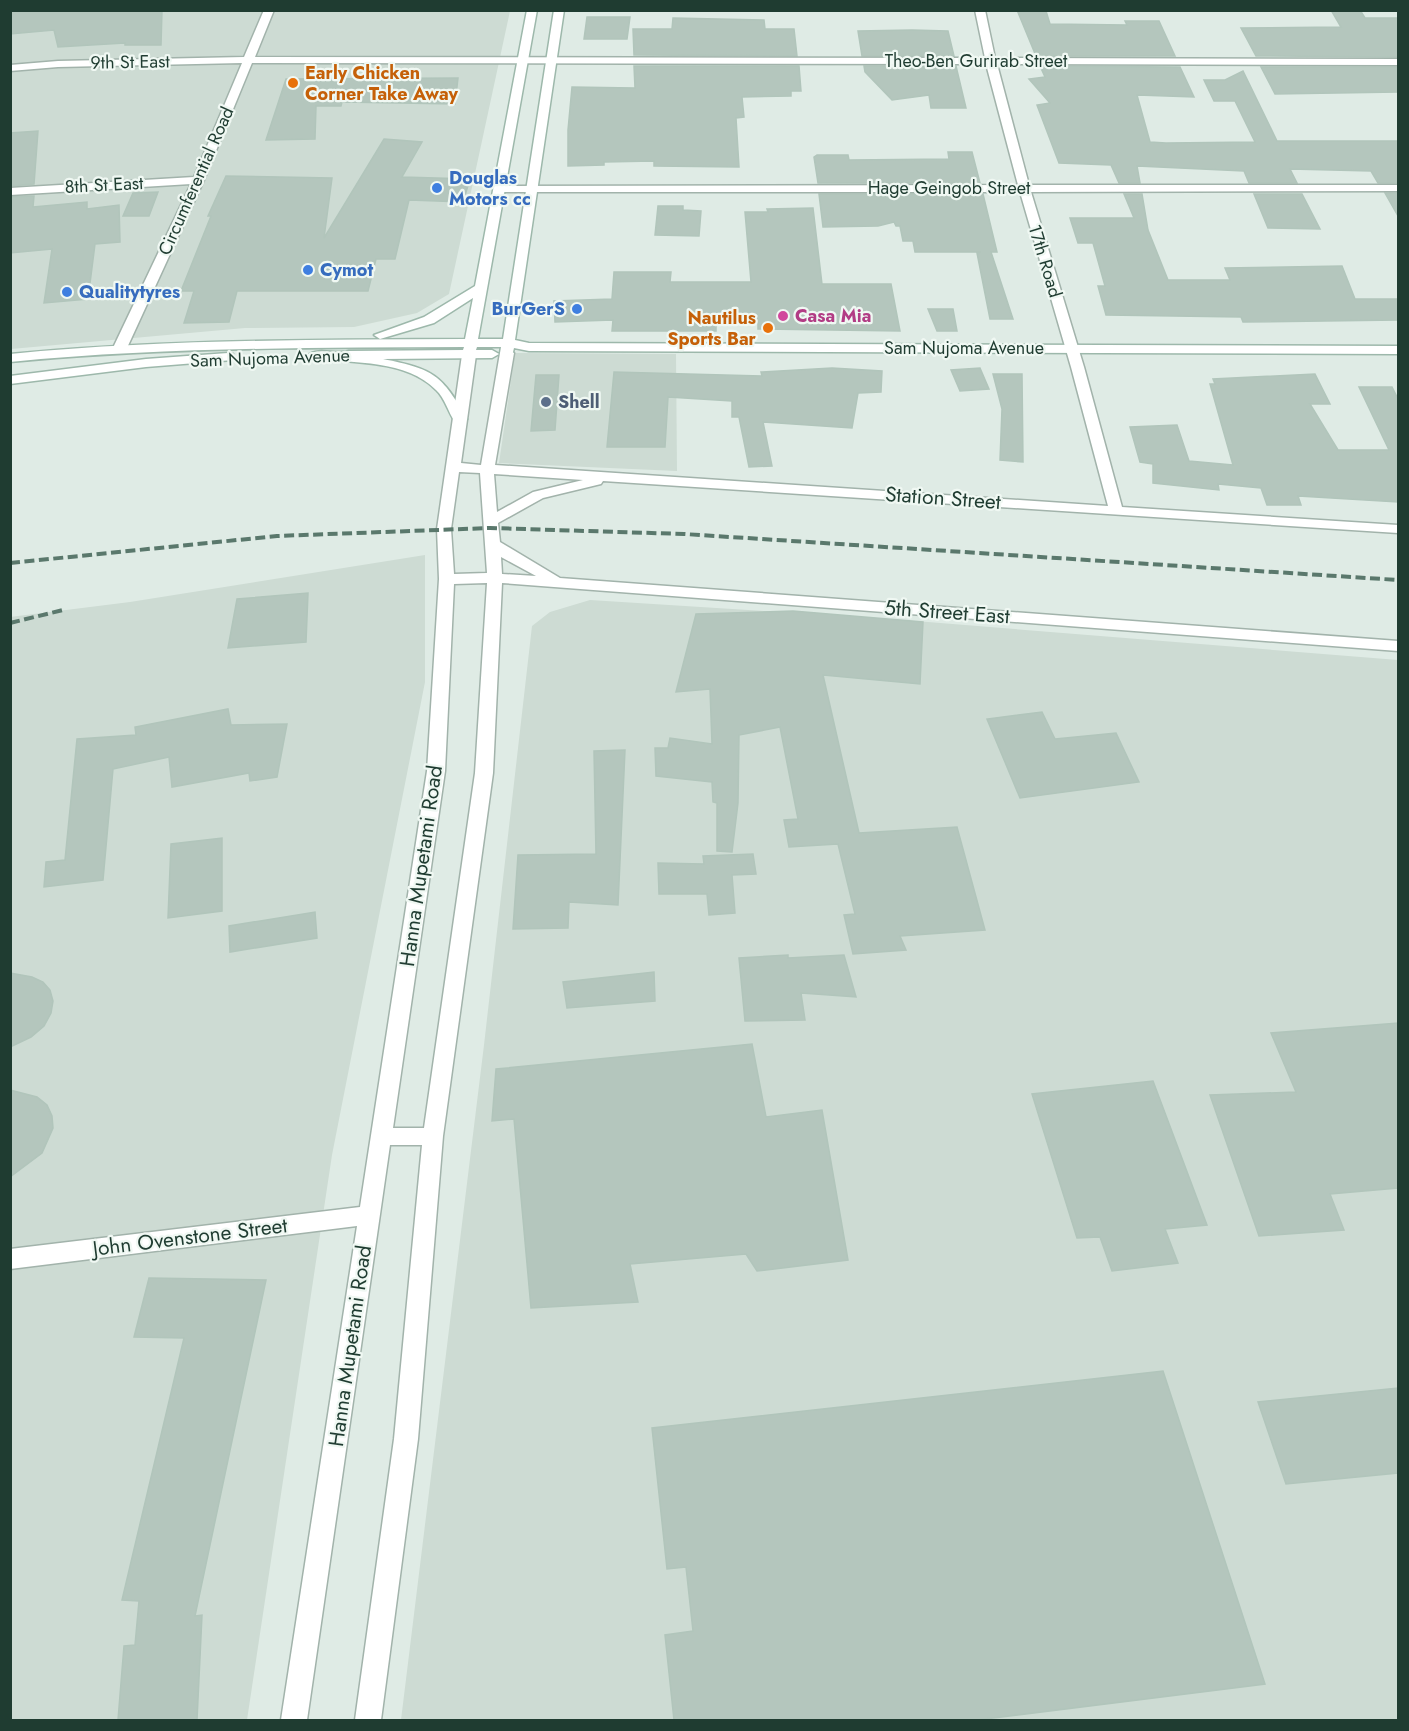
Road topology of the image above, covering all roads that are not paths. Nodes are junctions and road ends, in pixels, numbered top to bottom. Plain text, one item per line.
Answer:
1 (269, 10) edge
2 (532, 10) edge
3 (560, 10) edge
4 (980, 10) edge
5 (249, 60) junction
6 (989, 60) junction
7 (522, 62) junction
8 (553, 62) junction
9 (1398, 62) edge
10 (10, 68) edge
11 (198, 180) junction
12 (1023, 188) junction
13 (1398, 188) edge
14 (500, 189) junction
15 (534, 189) junction
16 (10, 192) edge
17 (479, 289) junction
18 (328, 343) junction
19 (508, 348) junction
20 (470, 349) junction
21 (1073, 349) junction
22 (119, 350) junction
23 (1398, 350) edge
24 (315, 355) junction
25 (10, 358) edge
26 (111, 367) junction
27 (10, 380) edge
28 (460, 419) junction
29 (453, 467) junction
30 (487, 470) junction
31 (618, 476) junction
32 (1116, 510) junction
33 (490, 522) junction
34 (1398, 529) edge
35 (492, 544) junction
36 (495, 578) junction
37 (447, 579) junction
38 (565, 583) junction
39 (1398, 646) edge
40 (433, 1136) junction
41 (382, 1137) junction
42 (369, 1215) junction
43 (10, 1259) edge
44 (294, 1720) edge
45 (368, 1720) edge

1 - 5 street, Circumferential Road
2 - 7 street, Hanna Mupetami Road
3 - 8 street
4 - 6 street, 17th Road
5 - 7 street, 9th St East
5 - 10 street, 9th St East
5 - 11 street, Circumferential Road
6 - 8 street, Theo-Ben Gurirab Street
6 - 9 street, Theo-Ben Gurirab Street
6 - 12 street, 17th Road
7 - 8 street, Theo-Ben Gurirab Street
7 - 14 street, Hanna Mupetami Road
8 - 15 street
11 - 16 street, 8th St East
11 - 22 street, Circumferential Road
12 - 13 street, Hage Geingob Street
12 - 15 street, Hage Geingob Street
12 - 21 street, 17th Road
14 - 15 street, Hage Geingob Street
14 - 17 street, Hanna Mupetami Road
15 - 19 street
17 - 18 street
17 - 20 street, Hanna Mupetami Road
18 - 20 street, Sam Nujoma Avenue
18 - 22 street, Sam Nujoma Avenue
19 - 20 street, Sam Nujoma Avenue
19 - 21 street, Sam Nujoma Avenue
19 - 30 street
20 - 24 street, Sam Nujoma Avenue
20 - 28 street, Hanna Mupetami Road
21 - 23 street, Sam Nujoma Avenue
21 - 32 street, 17th Road
22 - 25 street, Sam Nujoma Avenue
22 - 26 street, Circumferential Road
24 - 26 street, Sam Nujoma Avenue
24 - 28 street
26 - 27 street, Sam Nujoma Avenue
28 - 29 street, Hanna Mupetami Road
29 - 30 street, Station Street
29 - 37 street, Hanna Mupetami Road
30 - 31 street, Station Street
30 - 33 street
31 - 32 street, Station Street
31 - 33 street
32 - 34 street, Station Street
33 - 35 street
35 - 36 street
35 - 38 street
36 - 37 street, 5th Street East
36 - 38 street, 5th Street East
36 - 40 street
37 - 41 street, Hanna Mupetami Road
38 - 39 street, 5th Street East
40 - 41 street
40 - 45 street
41 - 42 street, Hanna Mupetami Road
42 - 43 street, John Ovenstone Street
42 - 44 street, Hanna Mupetami Road

